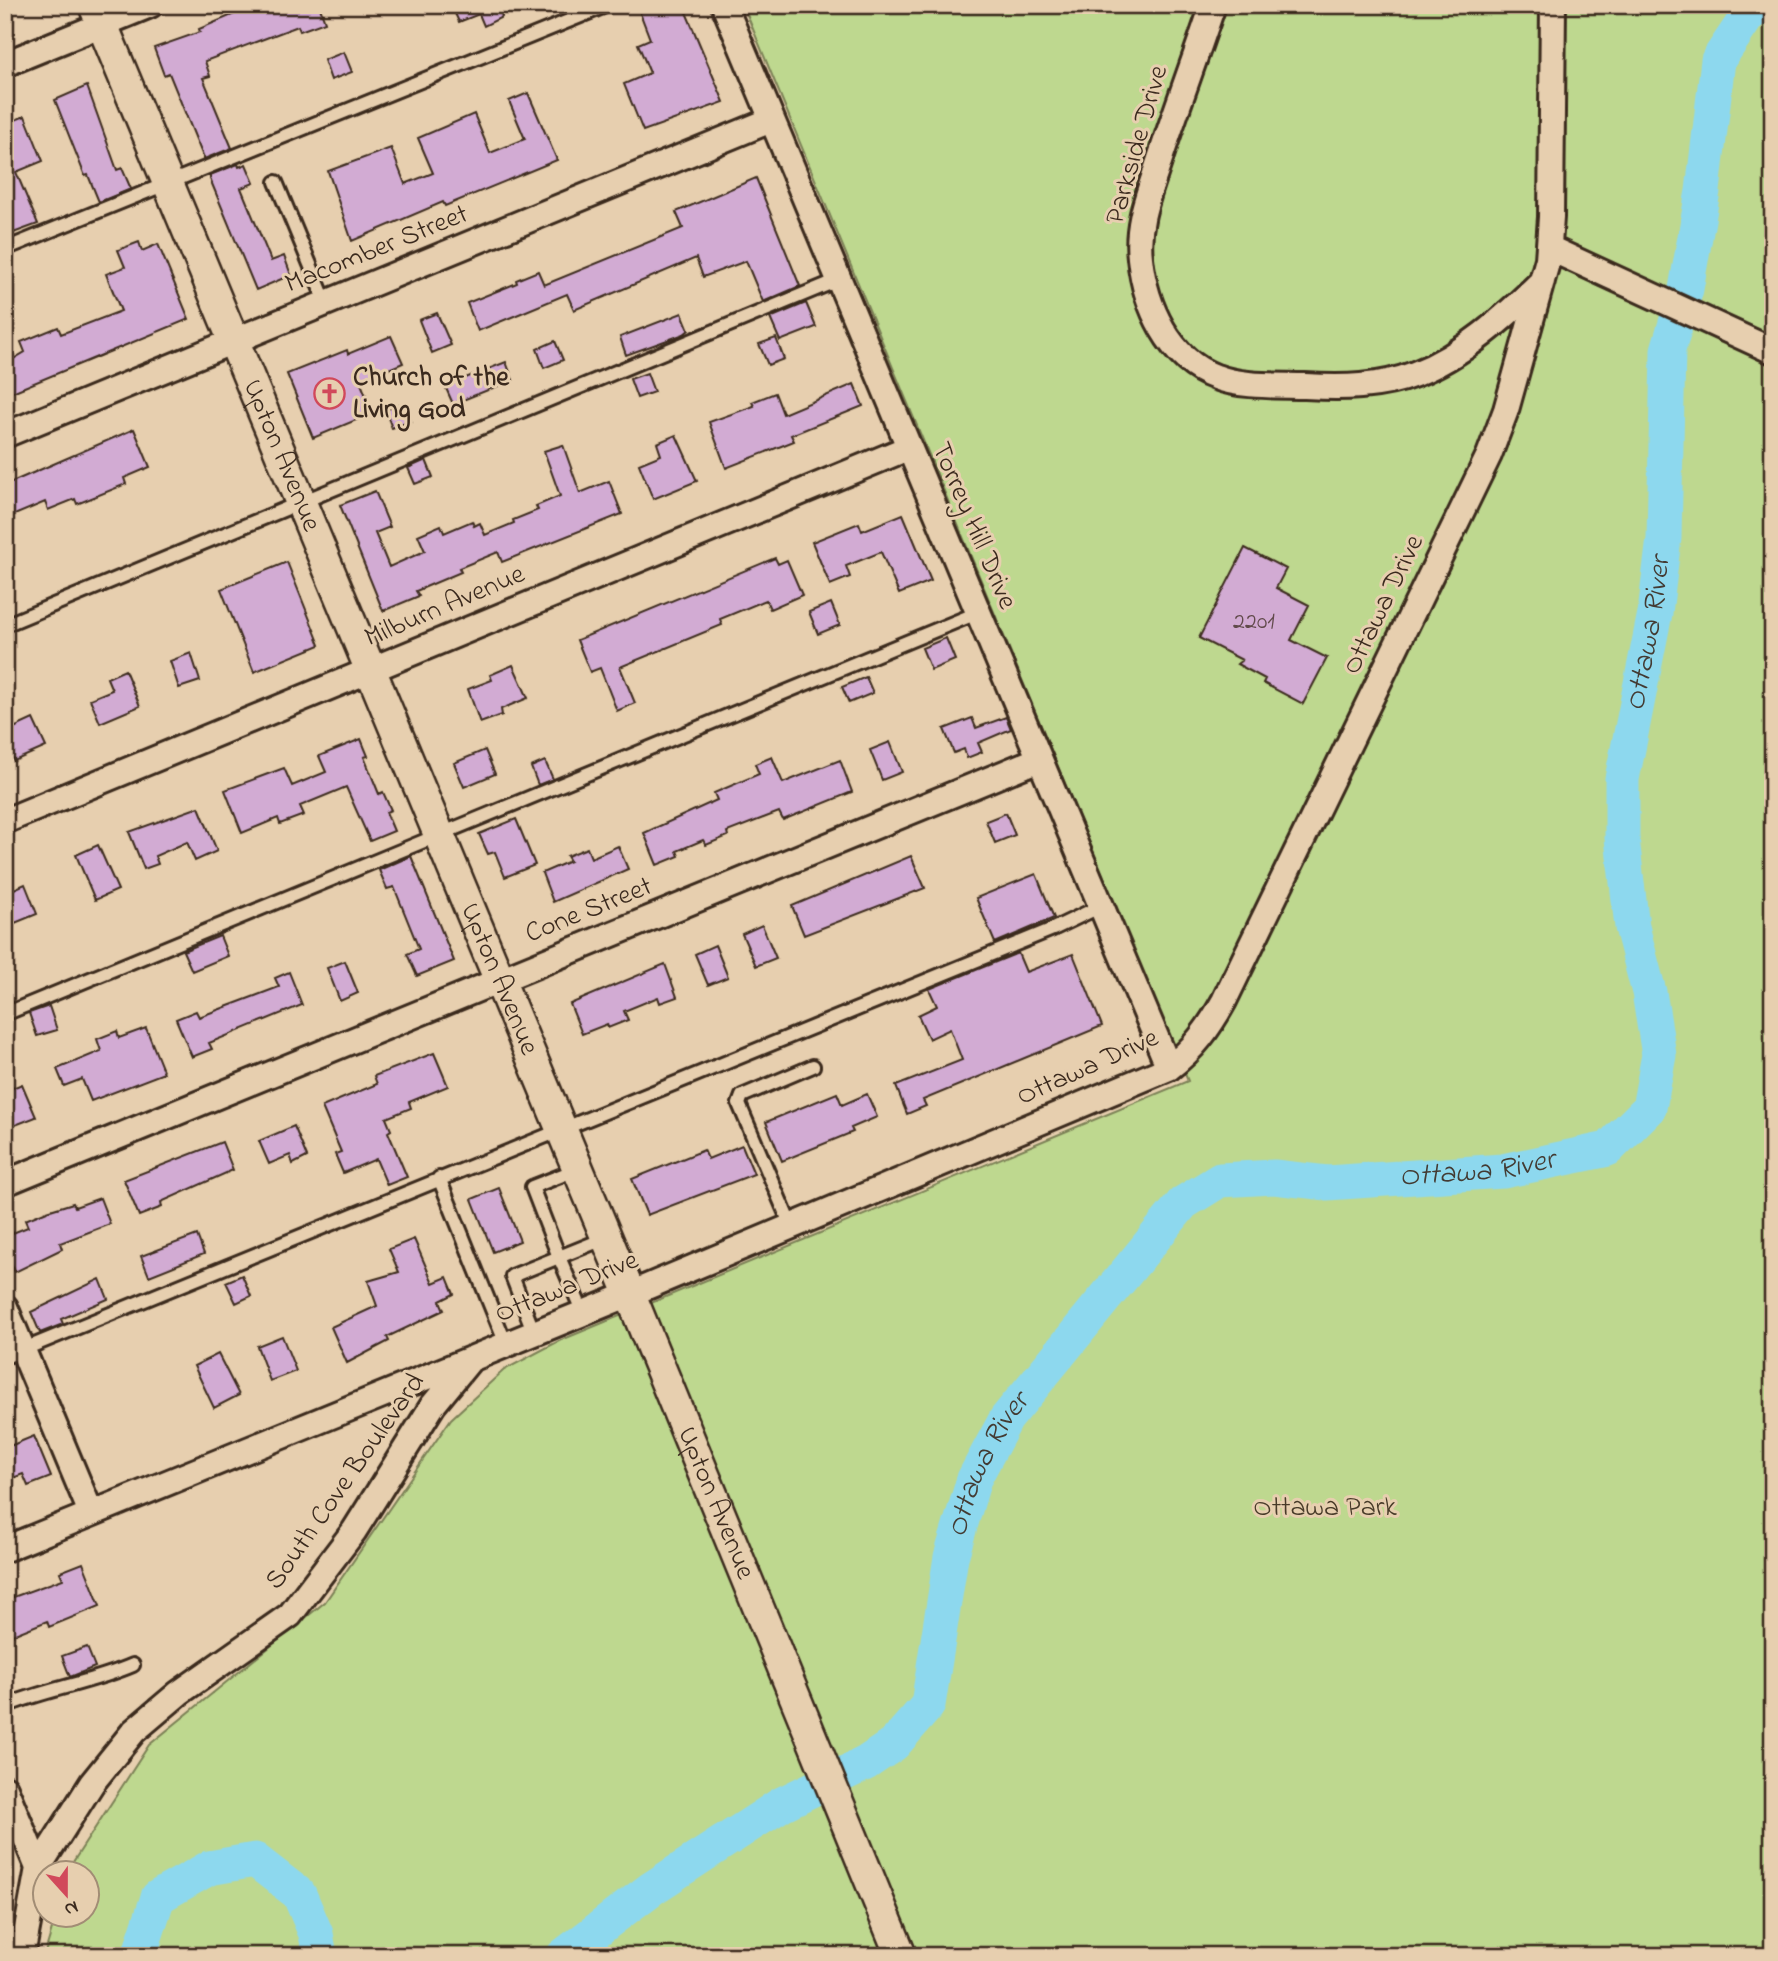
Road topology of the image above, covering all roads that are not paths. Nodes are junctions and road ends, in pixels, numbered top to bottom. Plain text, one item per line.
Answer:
1 (150, 5) edge
2 (608, 5) edge
3 (724, 5) edge
4 (1213, 5) edge
5 (1553, 5) edge
6 (98, 15) edge
7 (5, 64) edge
8 (771, 120) junction
9 (168, 181) junction
10 (276, 182) dead end
11 (1549, 248) junction
12 (5, 249) edge
13 (1543, 280) junction
14 (838, 281) junction
15 (326, 303) junction
16 (234, 341) junction
17 (1773, 351) edge
18 (5, 435) edge
19 (908, 448) junction
20 (301, 503) junction
21 (977, 613) junction
22 (5, 625) edge
23 (370, 671) junction
24 (1039, 759) junction
25 (5, 821) edge
26 (439, 837) junction
27 (1101, 906) junction
28 (498, 981) junction
29 (5, 1014) edge
30 (813, 1066) dead end
31 (1169, 1068) junction
32 (562, 1131) junction
33 (578, 1169) junction
34 (439, 1178) junction
35 (5, 1183) edge
36 (792, 1227) junction
37 (607, 1238) junction
38 (559, 1257) junction
39 (631, 1294) junction
40 (5, 1307) edge
41 (583, 1313) junction
42 (534, 1333) junction
43 (506, 1344) junction
44 (14, 1354) edge
45 (471, 1358) junction
46 (91, 1513) junction
47 (5, 1549) edge
48 (133, 1665) dead end
49 (5, 1706) edge
50 (5, 1788) edge
51 (35, 1860) edge
52 (43, 1860) edge
53 (32, 1901) edge
54 (22, 1956) edge
55 (901, 1956) edge

1 - 6 street
2 - 9 lane
3 - 8 street, Torrey Hill Drive
4 - 13 street, Parkside Drive
5 - 11 street, Ottawa Drive
6 - 7 street
6 - 9 street, Upton Avenue
8 - 14 street, Torrey Hill Drive
8 - 15 street, Macomber Street
9 - 12 lane
9 - 16 street, Upton Avenue
10 - 15 lane
11 - 13 street, Ottawa Drive
11 - 17 street
13 - 31 street, Ottawa Drive
14 - 19 street, Torrey Hill Drive
14 - 20 lane
15 - 16 street, Macomber Street
16 - 18 street, Macomber Street
16 - 20 street, Upton Avenue
19 - 21 street, Torrey Hill Drive
19 - 23 street, Milburn Avenue
20 - 22 lane
20 - 23 street, Upton Avenue
21 - 24 street, Torrey Hill Drive
21 - 26 lane
23 - 25 street, Milburn Avenue
23 - 26 street, Upton Avenue
24 - 27 street, Torrey Hill Drive
24 - 28 street, Cone Street
26 - 28 street, Upton Avenue
26 - 29 lane
27 - 31 street, Torrey Hill Drive
27 - 32 lane
28 - 32 street, Upton Avenue
28 - 35 street, Cone Street
30 - 36 lane
31 - 36 street, Ottawa Drive
32 - 33 street, Upton Avenue
32 - 34 lane
33 - 37 street, Upton Avenue
33 - 38 lane
34 - 43 lane
34 - 44 lane
36 - 39 street, Ottawa Drive
37 - 38 lane
37 - 39 street, Upton Avenue
38 - 41 lane
38 - 42 lane
39 - 41 street, Ottawa Drive
39 - 55 street, Upton Avenue
40 - 44 street
41 - 42 street, Ottawa Drive
42 - 43 street, Ottawa Drive
43 - 45 street, Ottawa Drive
44 - 46 street
45 - 46 street, Ottawa Drive
45 - 52 street, South Cove Boulevard
46 - 47 street, Ottawa Drive
48 - 49 lane
50 - 51 street
53 - 54 street, South Cove Boulevard

